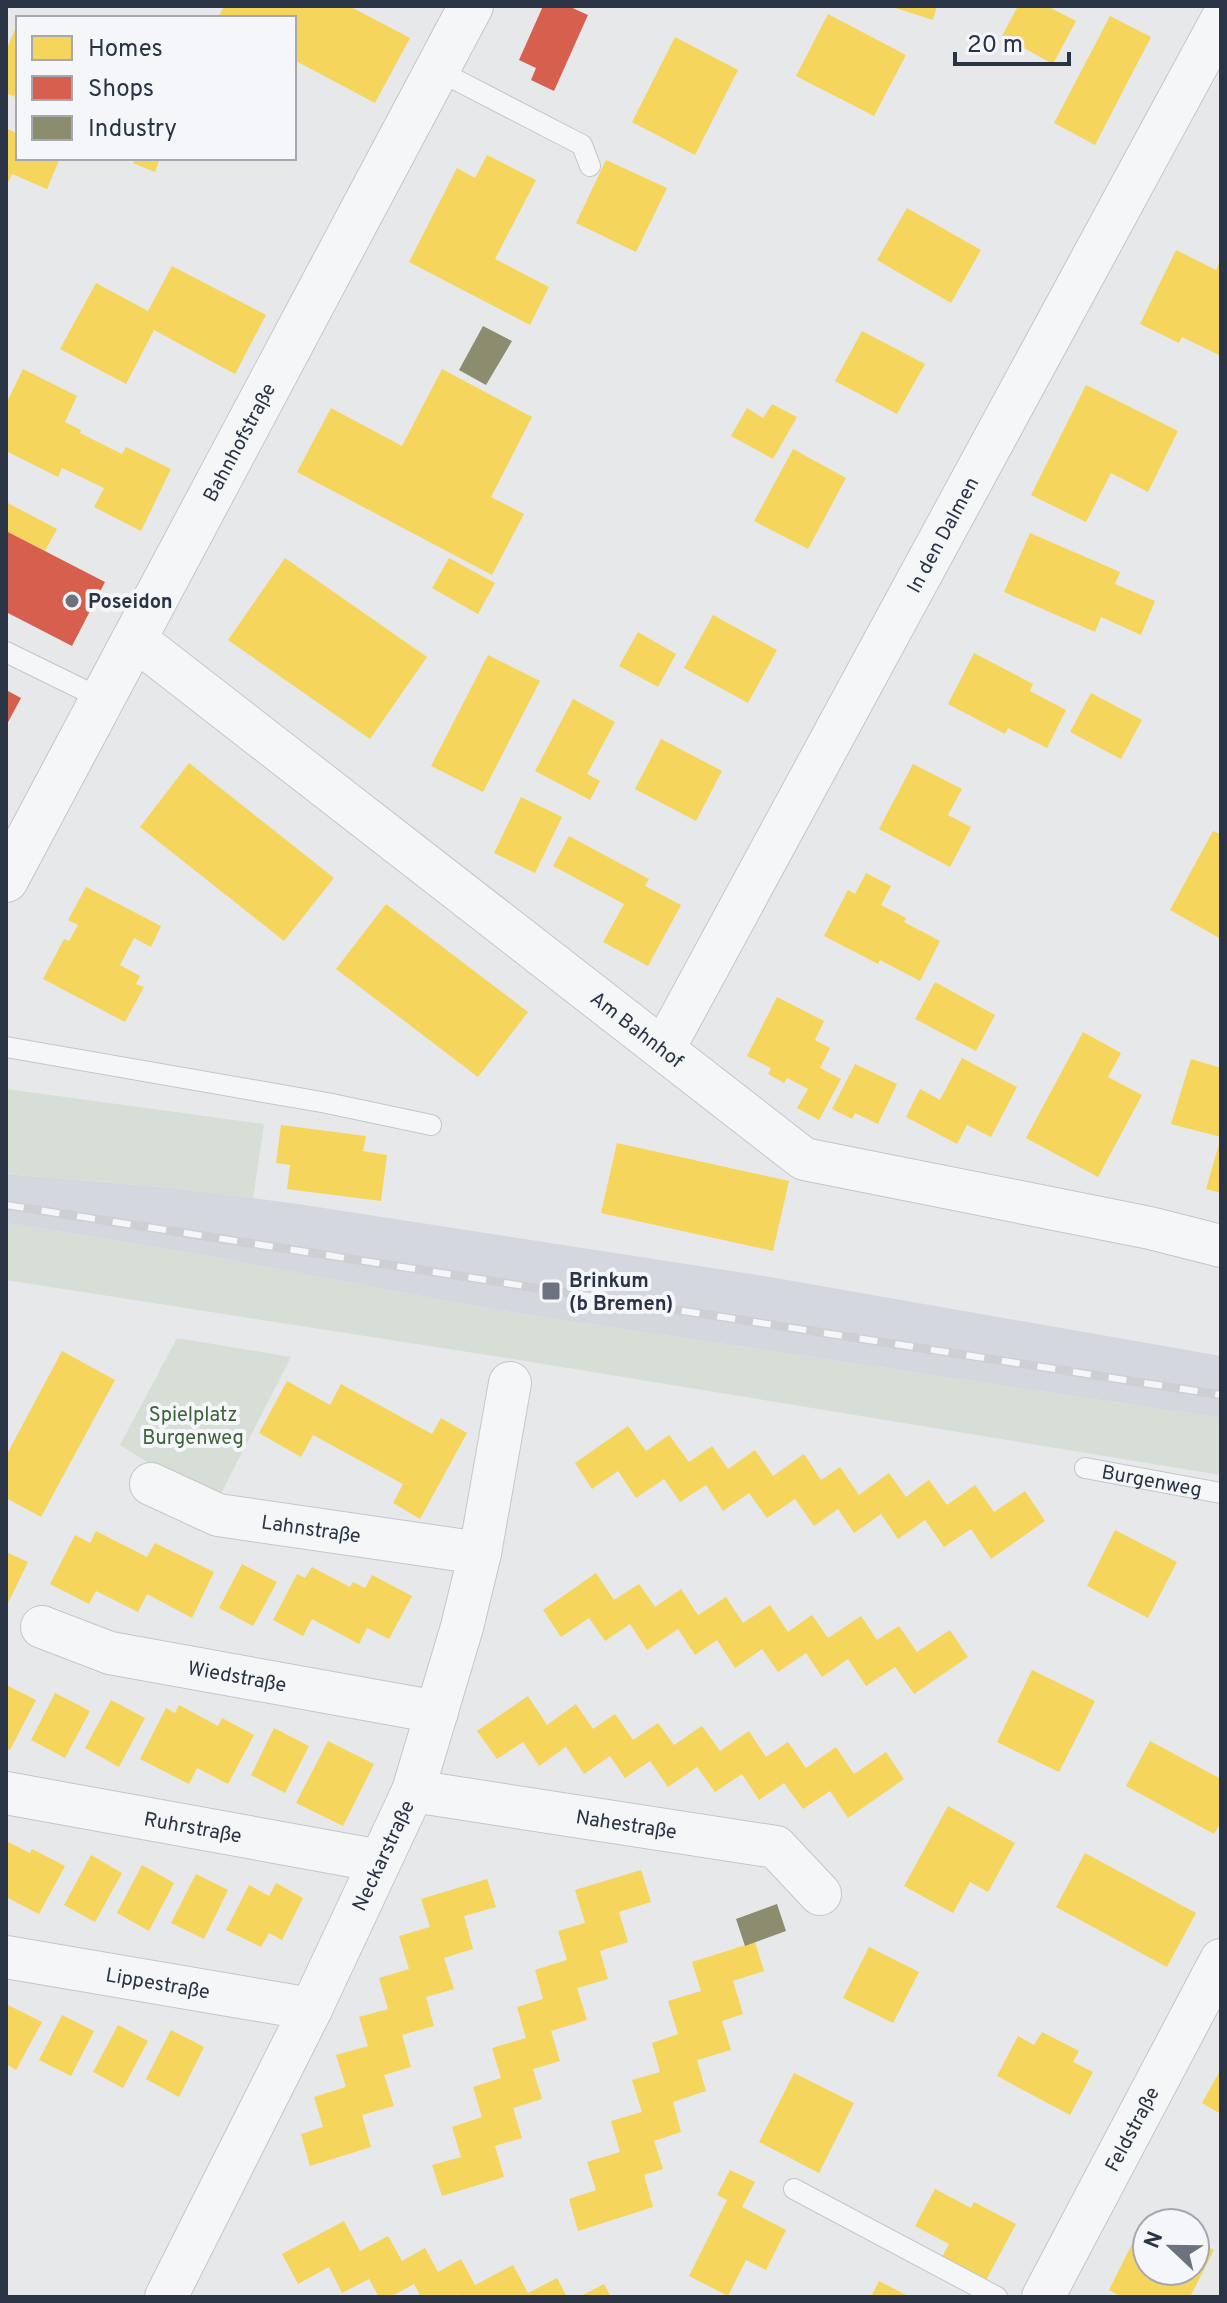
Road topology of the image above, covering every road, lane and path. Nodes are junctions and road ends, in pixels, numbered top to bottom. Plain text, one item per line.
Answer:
1 (471, 6) edge
2 (1221, 21) edge
3 (437, 70) junction
4 (590, 166) dead end
5 (135, 639) junction
6 (6, 652) edge
7 (102, 699) junction
8 (6, 880) edge
9 (6, 1047) edge
10 (664, 1048) junction
11 (431, 1125) dead end
12 (1221, 1246) edge
13 (510, 1383) dead end
14 (1085, 1468) dead end
15 (151, 1484) dead end
16 (1220, 1494) edge
17 (480, 1553) junction
18 (42, 1627) dead end
19 (437, 1712) junction
20 (413, 1791) junction
21 (6, 1793) edge
22 (380, 1861) junction
23 (820, 1894) dead end
24 (6, 1957) edge
25 (1221, 1960) edge
26 (311, 2009) junction
27 (794, 2189) dead end
28 (166, 2297) edge
29 (997, 2297) edge
30 (1043, 2297) edge

1 - 3 street, Bahnhofstraße
2 - 10 street, In den Dalmen
3 - 4 lane
3 - 5 street, Bahnhofstraße
5 - 7 street, Bahnhofstraße
5 - 10 street, Am Bahnhof
6 - 7 lane
7 - 8 street, Bahnhofstraße
9 - 11 lane
10 - 12 street, Am Bahnhof
13 - 17 street, Neckarstraße
14 - 16 lane, Burgenweg
15 - 17 street, Lahnstraße
17 - 19 street, Neckarstraße
18 - 19 street, Wiedstraße
19 - 20 street, Neckarstraße
20 - 22 street, Neckarstraße
20 - 23 street, Nahestraße
21 - 22 street, Ruhrstraße
22 - 26 street, Neckarstraße
24 - 26 street, Lippestraße
25 - 30 street, Feldstraße
26 - 28 street, Neckarstraße
27 - 29 lane

